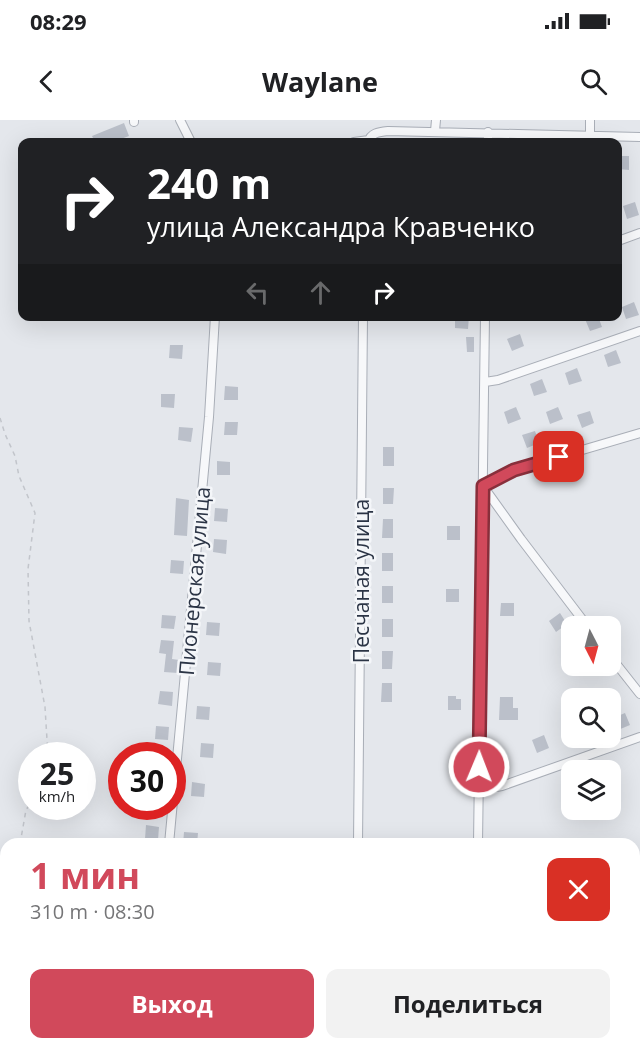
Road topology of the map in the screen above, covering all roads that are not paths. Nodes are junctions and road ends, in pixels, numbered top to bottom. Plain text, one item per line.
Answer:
1 (180, 120) edge
2 (436, 120) edge
3 (590, 120) edge
4 (435, 131) junction
5 (488, 132) junction
6 (590, 136) junction
7 (640, 137) edge
8 (189, 138) edge
9 (370, 138) edge
10 (488, 138) edge
11 (640, 233) edge
12 (622, 240) edge
13 (215, 321) edge
14 (363, 321) edge
15 (486, 321) edge
16 (640, 331) edge
17 (484, 382) junction
18 (640, 433) edge
19 (483, 486) junction
20 (580, 616) edge
21 (621, 670) edge
22 (640, 694) edge
23 (640, 737) edge
24 (479, 790) junction
25 (170, 838) edge
26 (358, 838) edge
27 (478, 838) edge

1 - 8 street
2 - 4 street
3 - 6 street
4 - 5 street
4 - 9 street
5 - 6 street
5 - 10 street
6 - 7 street
11 - 12 street
13 - 25 street, Пионерская улица
14 - 26 street, Песчаная улица
15 - 17 street
16 - 17 street
17 - 19 street
18 - 19 street
19 - 20 street
19 - 24 street
21 - 22 street
23 - 24 street
24 - 27 street

